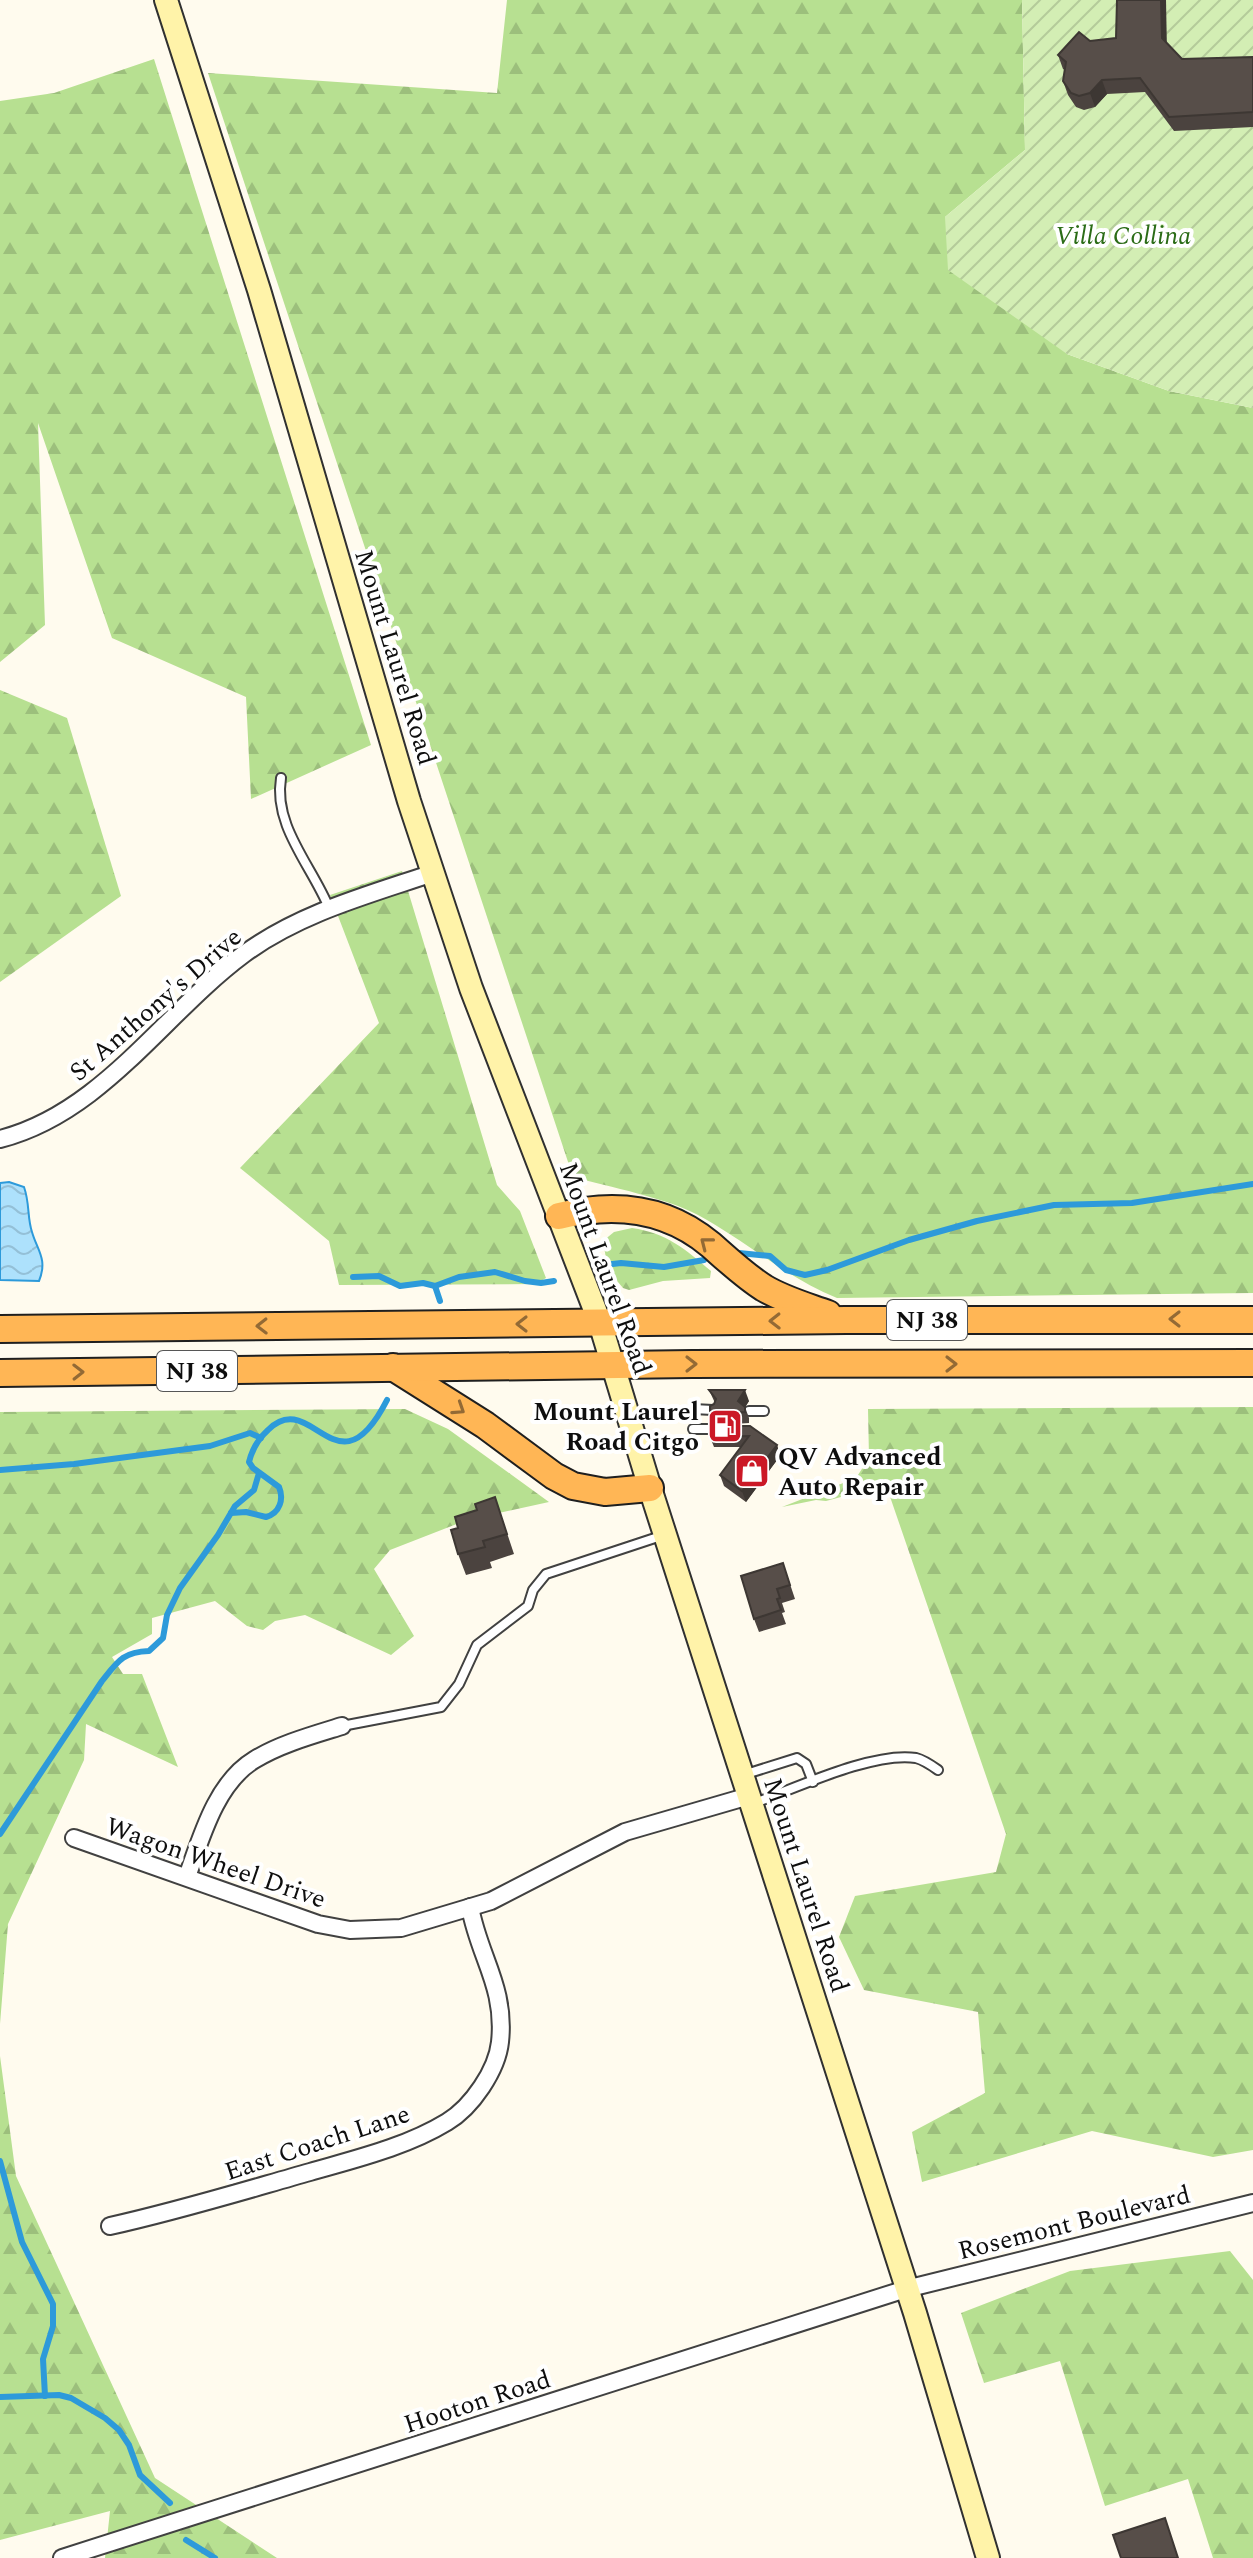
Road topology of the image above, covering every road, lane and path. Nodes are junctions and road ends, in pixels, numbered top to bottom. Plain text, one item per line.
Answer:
1 (166, 0) edge
2 (281, 778) dead end
3 (433, 873) junction
4 (329, 908) junction
5 (0, 1139) edge
6 (559, 1216) junction
7 (846, 1320) junction
8 (1253, 1320) edge
9 (600, 1323) junction
10 (0, 1329) edge
11 (1253, 1363) edge
12 (613, 1365) junction
13 (393, 1367) junction
14 (0, 1373) edge
15 (693, 1409) dead end
16 (713, 1410) edge
17 (749, 1411) edge
18 (764, 1411) dead end
19 (693, 1429) dead end
20 (714, 1429) edge
21 (650, 1488) junction
22 (665, 1535) junction
23 (342, 1726) joint
24 (938, 1770) dead end
25 (813, 1782) junction
26 (748, 1792) junction
27 (74, 1838) dead end
28 (187, 1877) junction
29 (470, 1907) junction
30 (1253, 2203) edge
31 (110, 2226) dead end
32 (906, 2289) junction
33 (984, 2557) edge
34 (62, 2558) edge

1 - 3 main road, Mount Laurel Road
2 - 4 lane
3 - 4 street, St Anthony's Drive
3 - 6 main road, Mount Laurel Road
4 - 5 street, St Anthony's Drive
7 -> 6 highway
6 - 9 main road, Mount Laurel Road
8 -> 7 highway, NJ 38
7 -> 9 highway, NJ 38
9 -> 10 highway, NJ 38
9 - 12 main road, Mount Laurel Road
12 -> 11 highway, NJ 38
12 - 13 highway, NJ 38
12 - 21 main road, Mount Laurel Road
14 -> 13 highway, NJ 38
13 -> 21 highway
15 - 16 lane
17 - 18 lane
19 - 20 lane
21 - 22 main road, Mount Laurel Road
22 - 23 lane
22 - 26 main road, Mount Laurel Road
23 - 28 street
24 - 25 lane
25 - 26 lane
25 - 26 lane
26 - 29 street, Wagon Wheel Drive
26 - 32 main road, Mount Laurel Road
27 - 28 street, Wagon Wheel Drive
28 - 29 street, Wagon Wheel Drive
29 - 31 street, East Coach Lane
30 - 32 street, Rosemont Boulevard
32 - 33 main road, Mount Laurel Road
32 - 34 street, Hooton Road

